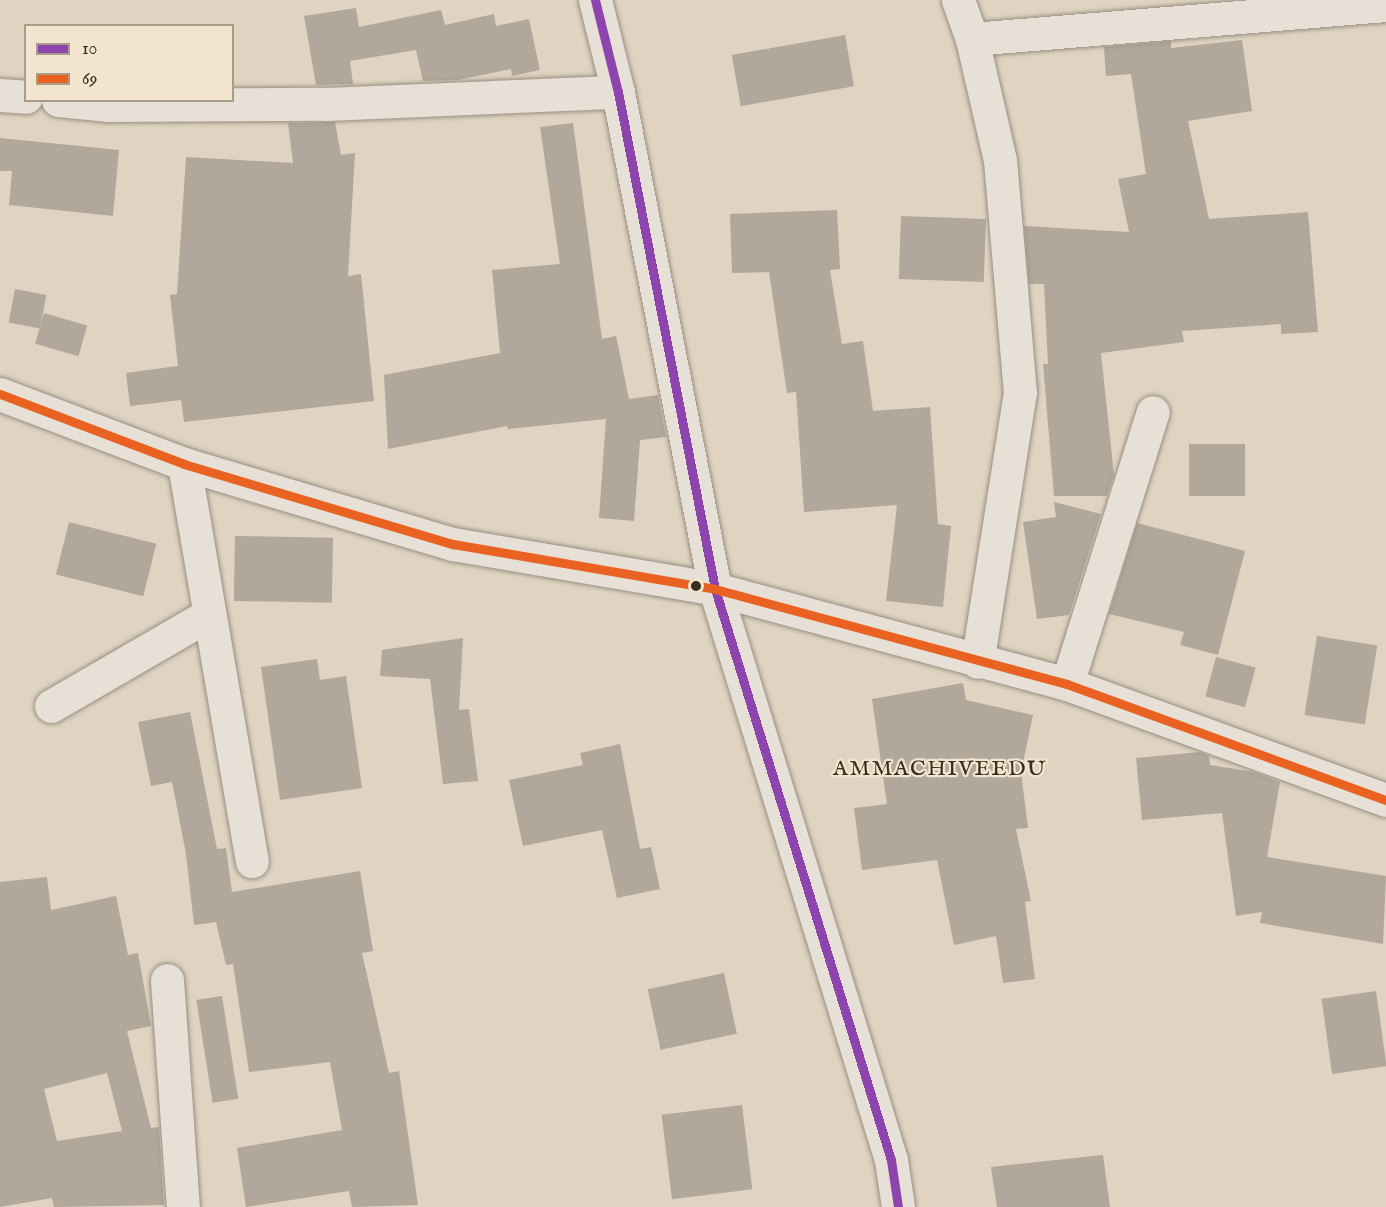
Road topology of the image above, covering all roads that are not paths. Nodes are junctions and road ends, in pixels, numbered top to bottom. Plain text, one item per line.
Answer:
1 (596, 0) edge
2 (958, 0) edge
3 (1386, 4) edge
4 (1099, 14) edge
5 (972, 39) junction
6 (618, 92) junction
7 (0, 95) edge
8 (24, 97) edge
9 (78, 102) edge
10 (0, 394) edge
11 (1153, 412) dead end
12 (184, 464) junction
13 (715, 589) junction
14 (208, 615) junction
15 (977, 662) junction
16 (1067, 684) junction
17 (51, 706) dead end
18 (1386, 800) edge
19 (252, 861) dead end
20 (167, 980) dead end
21 (183, 1207) edge
22 (898, 1207) edge

1 - 6 street
2 - 5 street
3 - 4 street
4 - 5 street
5 - 15 street
6 - 9 street
6 - 13 street
7 - 8 street
10 - 12 street
11 - 16 street
12 - 13 street
12 - 14 street
13 - 15 street
13 - 22 street
14 - 17 street
14 - 19 street
15 - 16 street
16 - 18 street
20 - 21 street

